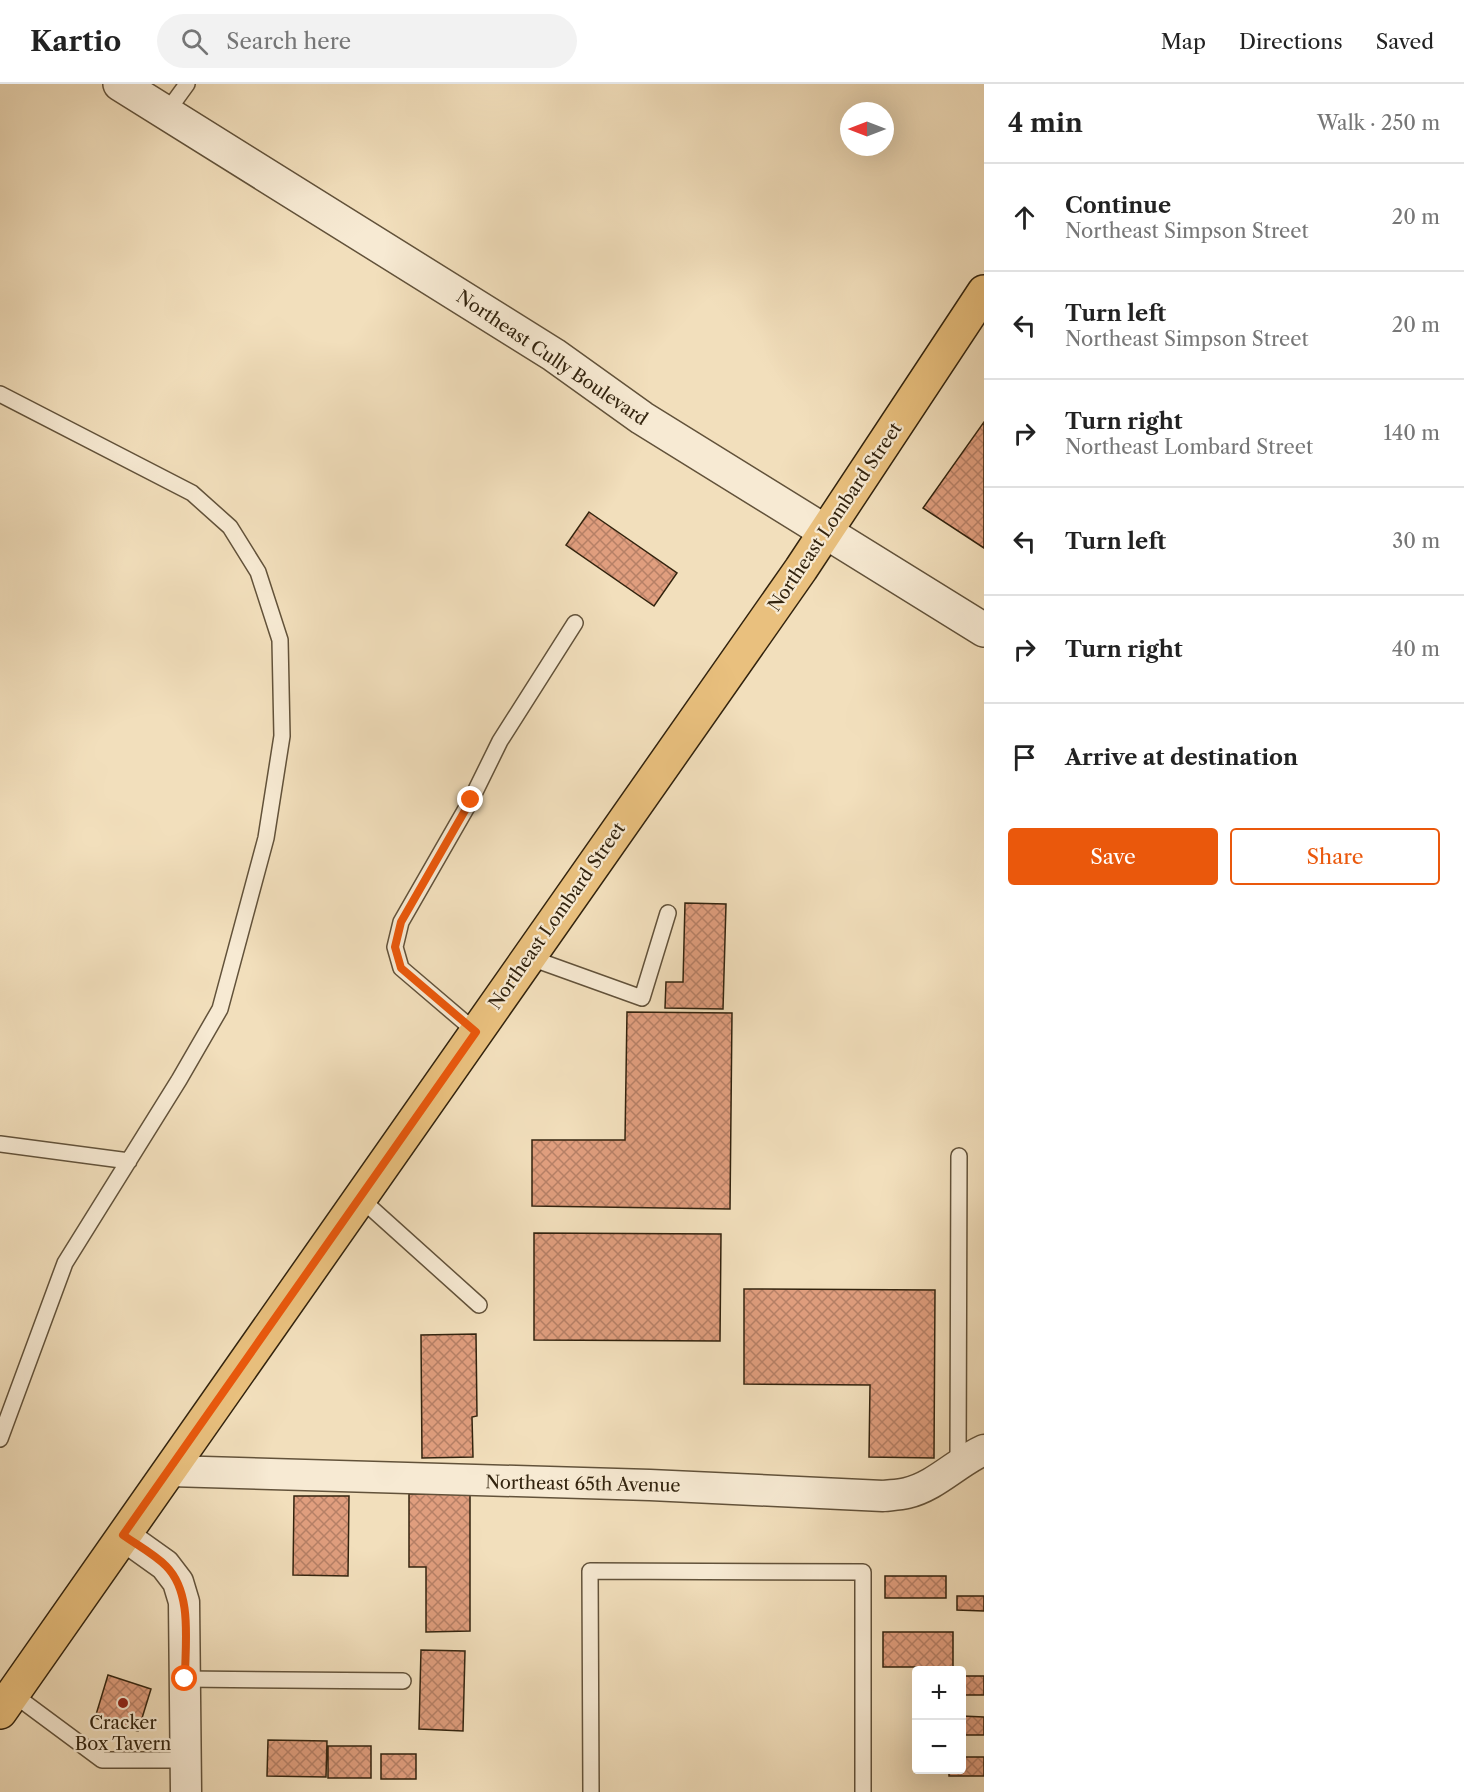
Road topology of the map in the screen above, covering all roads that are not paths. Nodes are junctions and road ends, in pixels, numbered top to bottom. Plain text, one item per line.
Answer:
1 (120, 84) edge
2 (187, 84) edge
3 (166, 113) junction
4 (984, 292) edge
5 (0, 394) edge
6 (826, 532) junction
7 (574, 623) dead end
8 (984, 630) edge
9 (668, 913) dead end
10 (528, 957) junction
11 (476, 1032) junction
12 (0, 1144) edge
13 (959, 1156) dead end
14 (129, 1161) junction
15 (360, 1198) junction
16 (479, 1305) dead end
17 (0, 1439) edge
18 (984, 1450) edge
19 (958, 1465) junction
20 (170, 1471) junction
21 (123, 1535) junction
22 (185, 1679) junction
23 (403, 1681) dead end
24 (6, 1703) edge
25 (186, 1760) junction
26 (186, 1792) edge
27 (591, 1792) edge
28 (863, 1792) edge

1 - 3 street, Northeast Cully Boulevard
2 - 3 lane
3 - 6 street, Northeast Cully Boulevard
4 - 6 main road, Northeast Lombard Street
5 - 14 lane
6 - 8 street, Northeast Cully Boulevard
6 - 10 main road, Northeast Lombard Street
7 - 11 lane
9 - 10 lane
10 - 11 main road, Northeast Lombard Street
11 - 15 main road, Northeast Lombard Street
12 - 14 lane
13 - 19 lane
14 - 17 lane
15 - 16 lane
15 - 20 main road, Northeast Lombard Street
18 - 19 street, Northeast 65th Avenue
19 - 20 street, Northeast 65th Avenue
20 - 21 main road, Northeast Lombard Street
21 - 22 street
21 - 24 main road, Northeast Lombard Street
22 - 23 lane
22 - 25 street
24 - 25 lane
25 - 26 street
27 - 28 lane

